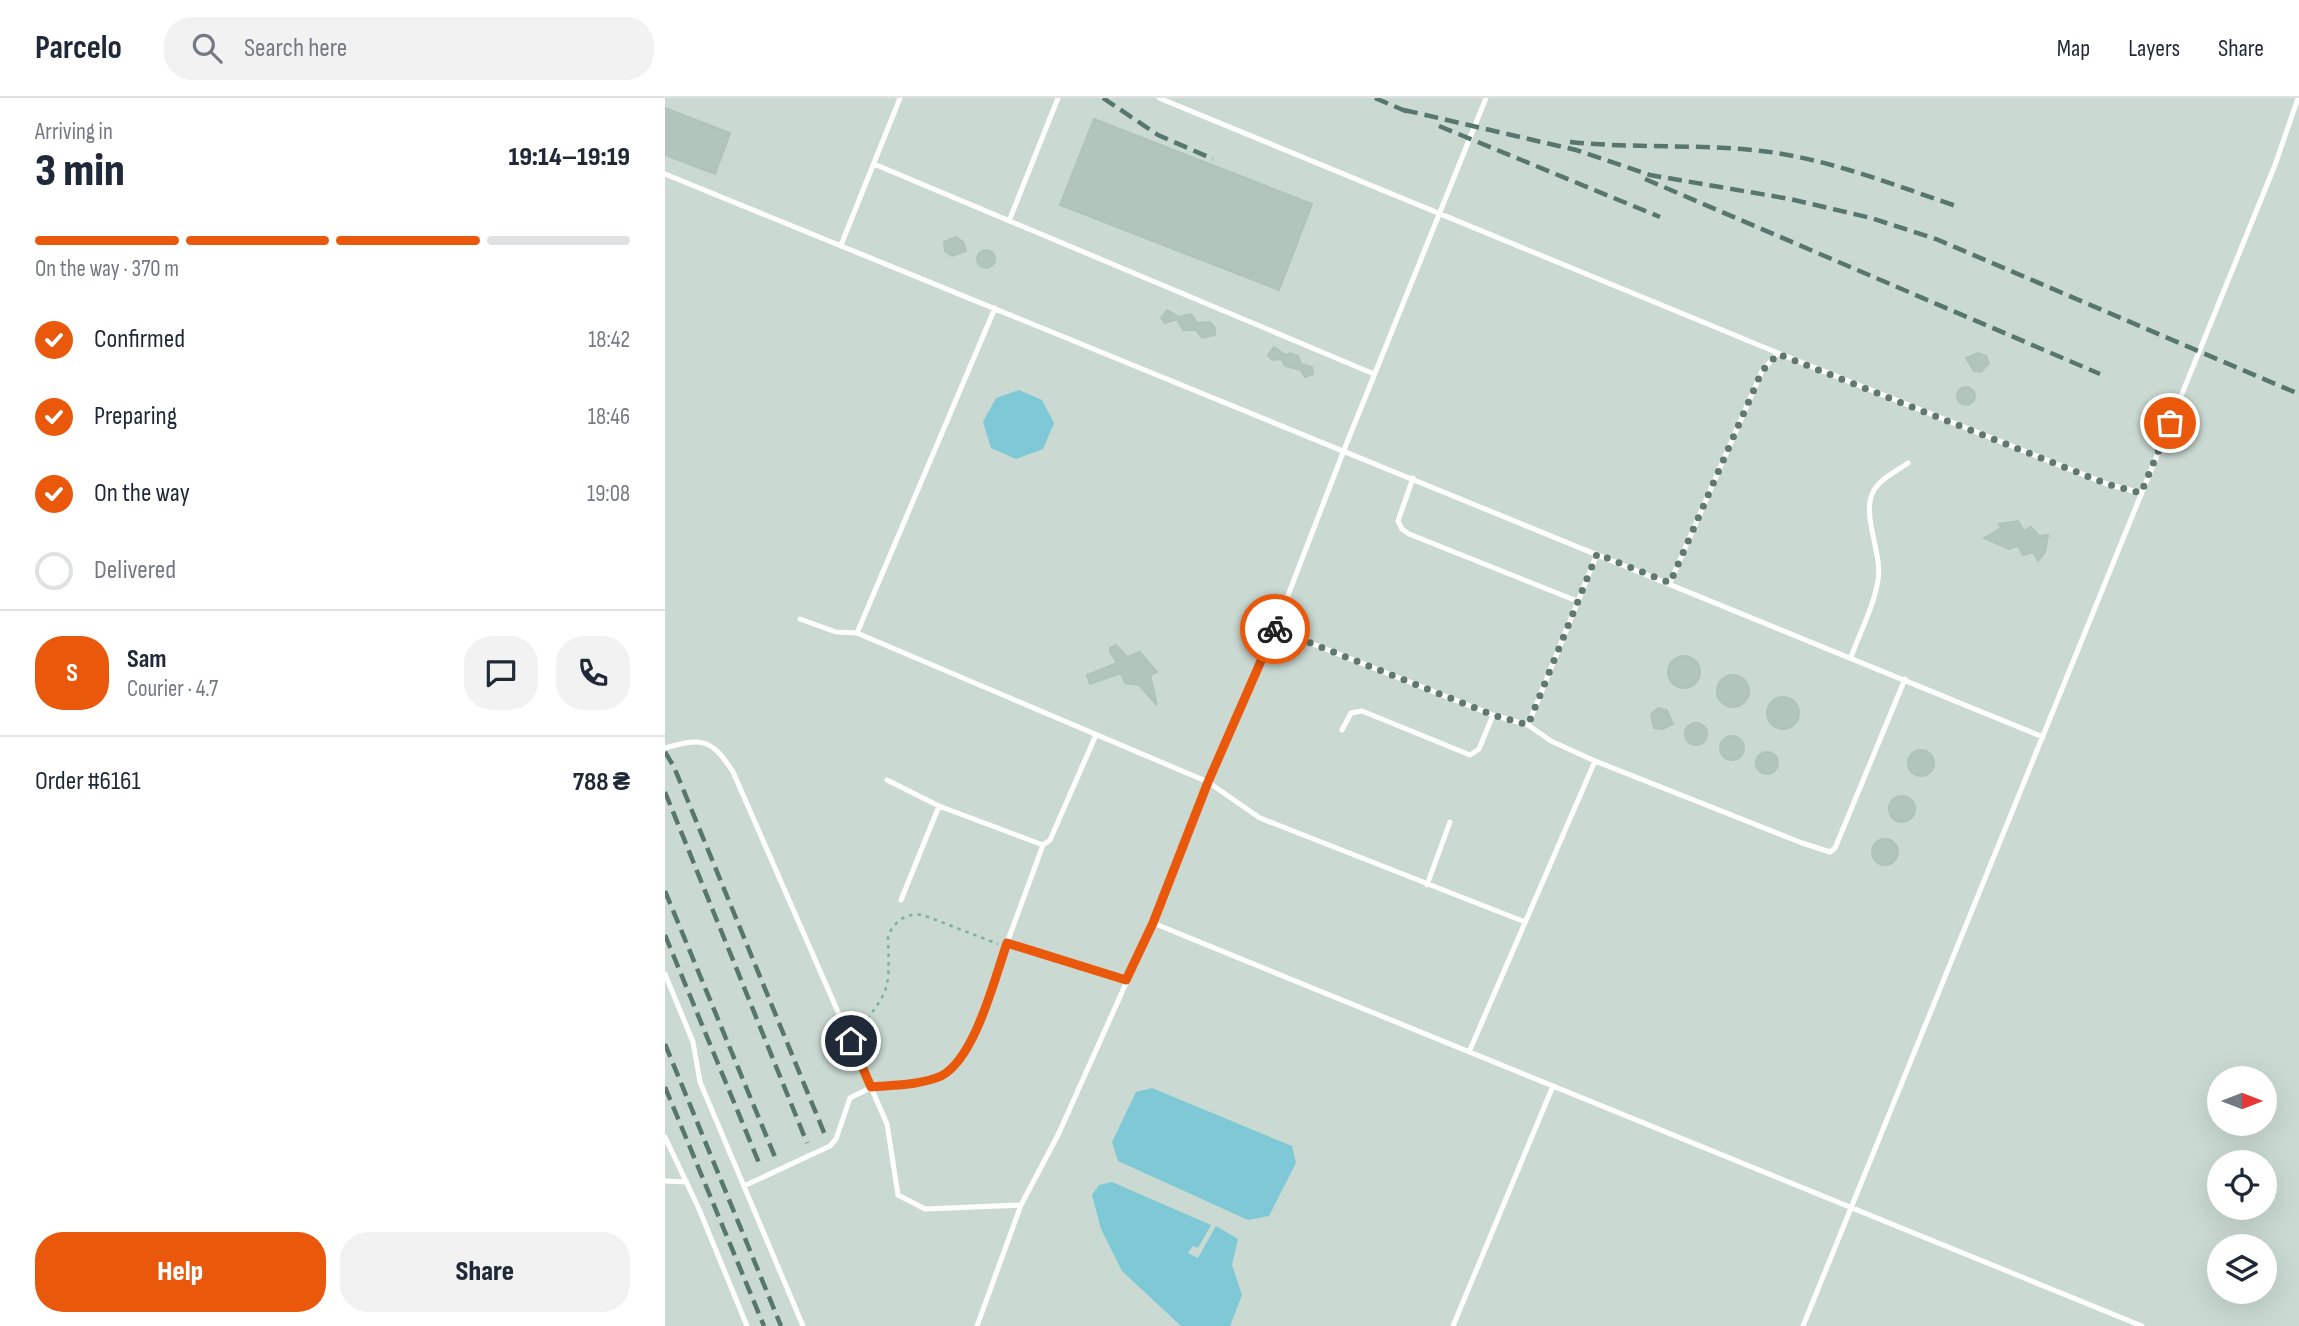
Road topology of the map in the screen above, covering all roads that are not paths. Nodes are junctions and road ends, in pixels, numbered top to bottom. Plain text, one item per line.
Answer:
1 (900, 98) edge
2 (1058, 98) edge
3 (1159, 98) edge
4 (1486, 98) edge
5 (2298, 98) edge
6 (874, 164) junction
7 (665, 174) edge
8 (1439, 213) junction
9 (1009, 221) junction
10 (841, 245) junction
11 (995, 308) junction
12 (1778, 354) junction
13 (1374, 374) junction
14 (1344, 450) junction
15 (1908, 463) dead end
16 (1413, 478) junction
17 (2141, 493) junction
18 (1597, 554) junction
19 (1670, 583) junction
20 (1577, 601) junction
21 (800, 619) dead end
22 (1275, 629) junction
23 (857, 633) junction
24 (1851, 657) junction
25 (1905, 679) junction
26 (1493, 715) junction
27 (1528, 725) junction
28 (1342, 730) dead end
29 (1096, 735) junction
30 (2043, 737) junction
31 (665, 748) edge
32 (1595, 761) junction
33 (887, 780) dead end
34 (1208, 782) junction
35 (939, 806) junction
36 (1450, 822) dead end
37 (1043, 845) junction
38 (1427, 885) junction
39 (901, 900) dead end
40 (1525, 922) junction
41 (1153, 923) junction
42 (1007, 943) junction
43 (665, 974) edge
44 (1126, 980) junction
45 (1469, 1052) junction
46 (1553, 1086) junction
47 (871, 1087) junction
48 (665, 1137) edge
49 (665, 1181) edge
50 (687, 1182) junction
51 (744, 1186) junction
52 (1021, 1205) junction
53 (1851, 1208) junction
54 (747, 1326) edge
55 (803, 1326) edge
56 (977, 1326) edge
57 (1454, 1326) edge
58 (1803, 1326) edge
59 (2142, 1326) edge

1 - 6 lane
2 - 9 lane
3 - 8 lane
4 - 8 lane
5 - 17 lane
6 - 9 lane
6 - 10 lane
7 - 10 lane
8 - 12 lane
8 - 13 lane
9 - 13 lane
10 - 11 lane
11 - 14 lane
11 - 23 lane
12 - 17 lane
12 - 19 lane
13 - 14 lane
14 - 16 lane
14 - 22 lane
15 - 24 lane
16 - 18 lane
16 - 20 lane
17 - 30 lane
18 - 19 lane
18 - 20 lane
19 - 24 lane
20 - 27 lane
21 - 23 lane
22 - 26 lane
22 - 34 lane
23 - 29 lane
24 - 25 lane
25 - 30 lane
25 - 32 lane
26 - 27 lane
26 - 28 lane
27 - 32 lane
29 - 34 lane
29 - 37 lane
30 - 53 lane
31 - 47 lane
32 - 40 lane
33 - 35 lane
34 - 38 lane
34 - 41 lane
35 - 37 lane
35 - 39 lane
36 - 38 lane
37 - 42 lane
38 - 40 lane
40 - 45 lane
41 - 44 lane
41 - 45 lane
42 - 44 lane
42 - 47 lane
43 - 51 lane
44 - 52 lane
45 - 46 lane
46 - 53 lane
46 - 57 lane
47 - 51 lane
47 - 52 lane
48 - 50 lane
49 - 50 lane
50 - 54 lane
51 - 55 lane
52 - 56 lane
53 - 58 lane
53 - 59 lane

